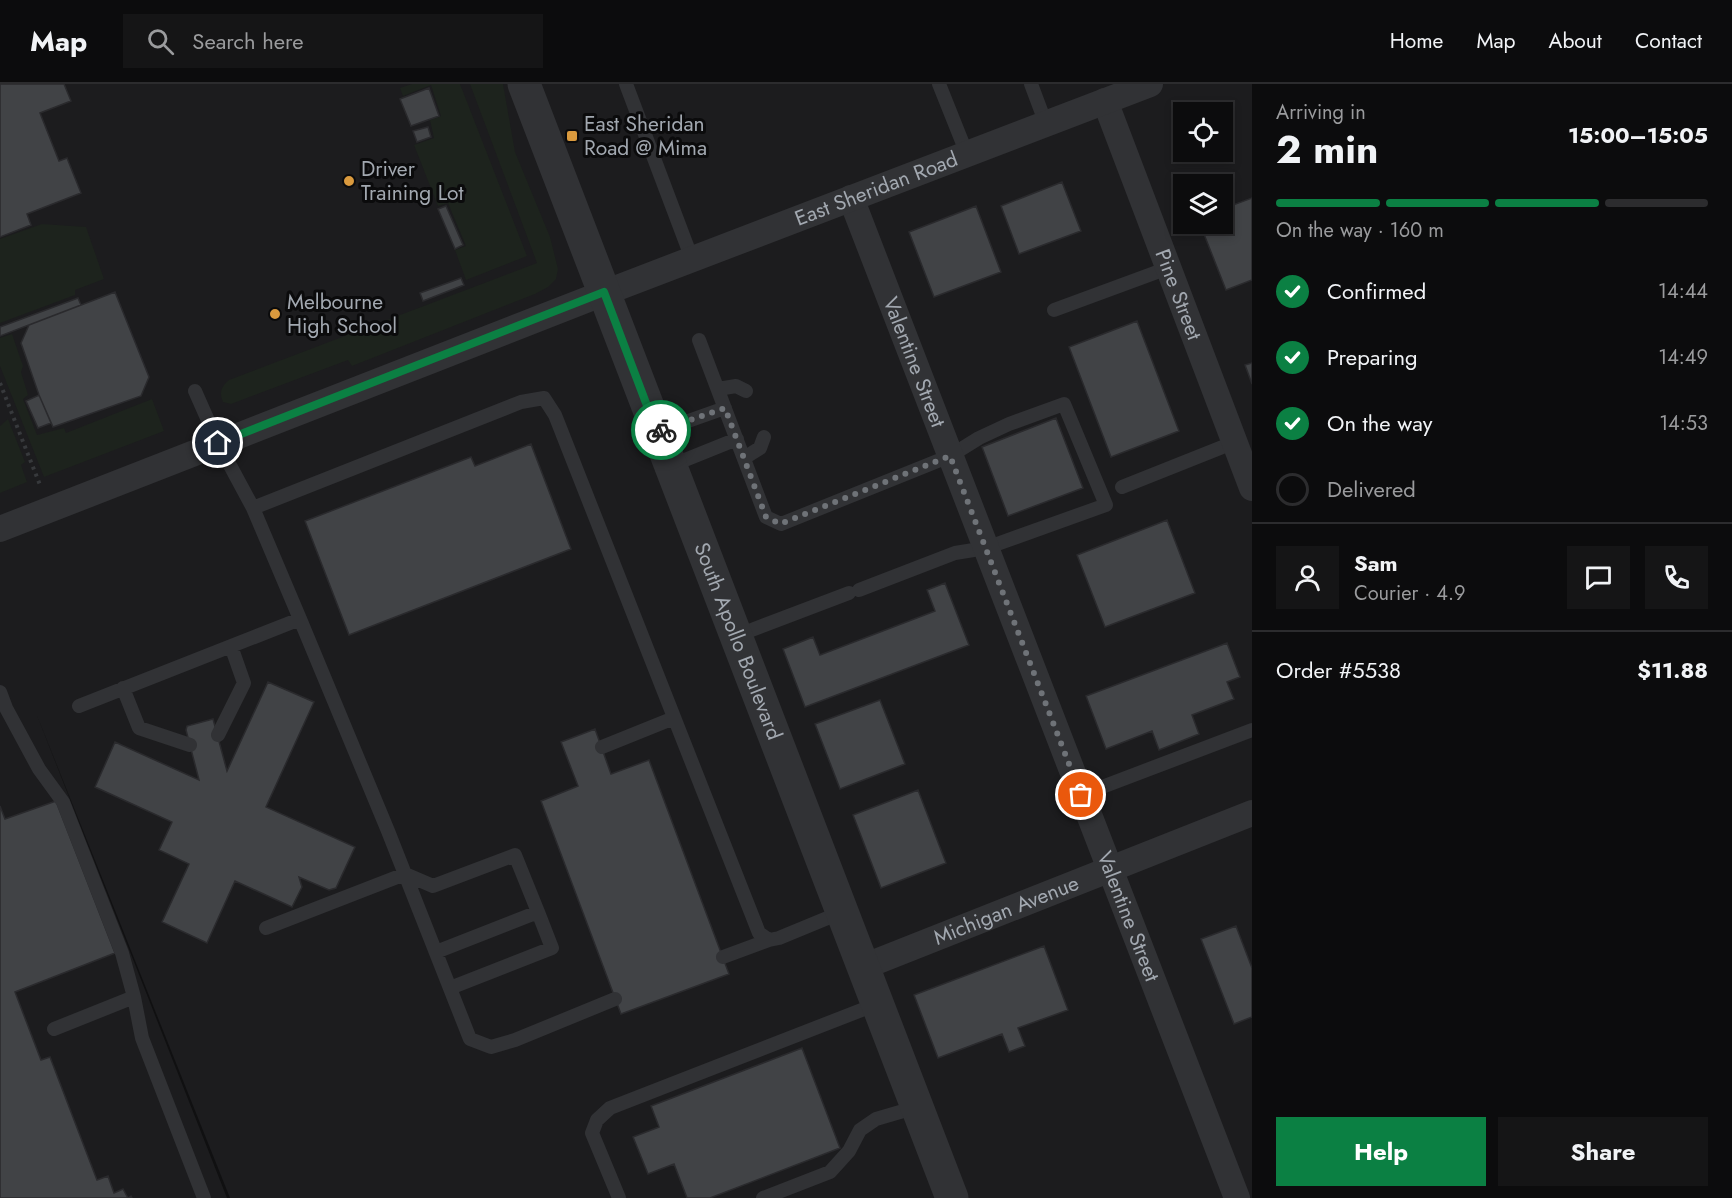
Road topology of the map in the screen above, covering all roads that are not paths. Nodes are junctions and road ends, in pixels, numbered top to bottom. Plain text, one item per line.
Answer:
1 (524, 84) edge
2 (626, 84) edge
3 (939, 84) edge
4 (1031, 84) edge
5 (1150, 84) edge
6 (1105, 101) junction
7 (1046, 124) junction
8 (967, 154) junction
9 (851, 198) junction
10 (692, 259) junction
11 (1168, 268) junction
12 (604, 292) junction
13 (1054, 310) dead end
14 (699, 340) dead end
15 (718, 389) junction
16 (195, 391) dead end
17 (746, 391) dead end
18 (725, 408) junction
19 (657, 432) junction
20 (764, 437) dead end
21 (737, 439) junction
22 (1234, 442) junction
23 (218, 443) junction
24 (950, 456) junction
25 (744, 458) junction
26 (670, 466) junction
27 (1122, 487) dead end
28 (1252, 488) edge
29 (253, 508) junction
30 (0, 529) edge
31 (986, 548) junction
32 (300, 619) junction
33 (736, 636) junction
34 (231, 646) junction
35 (123, 688) junction
36 (0, 692) edge
37 (79, 706) dead end
38 (3, 710) edge
39 (674, 718) junction
40 (1252, 730) edge
41 (218, 735) dead end
42 (190, 746) dead end
43 (602, 747) dead end
44 (1081, 795) junction
45 (1252, 813) edge
46 (1110, 869) junction
47 (405, 874) junction
48 (538, 912) junction
49 (842, 912) junction
50 (266, 928) dead end
51 (769, 940) junction
52 (436, 952) junction
53 (723, 957) dead end
54 (863, 968) junction
55 (450, 988) junction
56 (134, 997) junction
57 (615, 999) dead end
58 (877, 1004) junction
59 (54, 1029) dead end
60 (917, 1107) junction
61 (204, 1198) edge
62 (619, 1198) edge
63 (763, 1198) edge
64 (952, 1198) edge
65 (1237, 1198) edge

1 - 12 street, South Apollo Boulevard
2 - 10 lane
3 - 8 lane
4 - 7 lane
5 - 6 street, East Sheridan Road
6 - 7 street, East Sheridan Road
6 - 11 street, Pine Street
7 - 8 street, East Sheridan Road
8 - 9 street, East Sheridan Road
9 - 10 street, East Sheridan Road
9 - 24 street, Valentine Street
10 - 12 street, East Sheridan Road
11 - 13 lane
11 - 22 street, Pine Street
12 - 19 street, South Apollo Boulevard
12 - 23 street, East Sheridan Road
14 - 15 lane
15 - 17 lane
15 - 18 lane
16 - 23 lane
18 - 19 lane
18 - 21 lane
19 - 26 street, South Apollo Boulevard
20 - 25 lane
21 - 25 lane
21 - 26 lane
22 - 27 lane
22 - 28 street, Pine Street
23 - 29 lane
23 - 30 street, East Sheridan Road
24 - 25 lane
24 - 31 street, Valentine Street
24 - 31 lane
26 - 33 street, South Apollo Boulevard
29 - 32 lane
29 - 39 lane
31 - 33 lane
31 - 44 street, Valentine Street
32 - 34 lane
32 - 47 lane
33 - 49 street, South Apollo Boulevard
34 - 35 lane
34 - 41 lane
35 - 37 lane
35 - 42 lane
36 - 38 lane
38 - 56 lane
39 - 43 lane
39 - 51 lane
40 - 44 lane
44 - 46 street, Valentine Street
45 - 46 street, Michigan Avenue
46 - 54 street, Michigan Avenue
46 - 65 street, Valentine Street
47 - 48 lane
47 - 50 lane
47 - 52 lane
48 - 52 lane
48 - 55 lane
49 - 51 lane
49 - 54 street, South Apollo Boulevard
51 - 53 lane
52 - 55 lane
54 - 58 street, South Apollo Boulevard
55 - 57 lane
56 - 59 lane
56 - 61 lane
58 - 60 street, South Apollo Boulevard
58 - 62 lane
60 - 63 lane
60 - 64 street, South Apollo Boulevard

